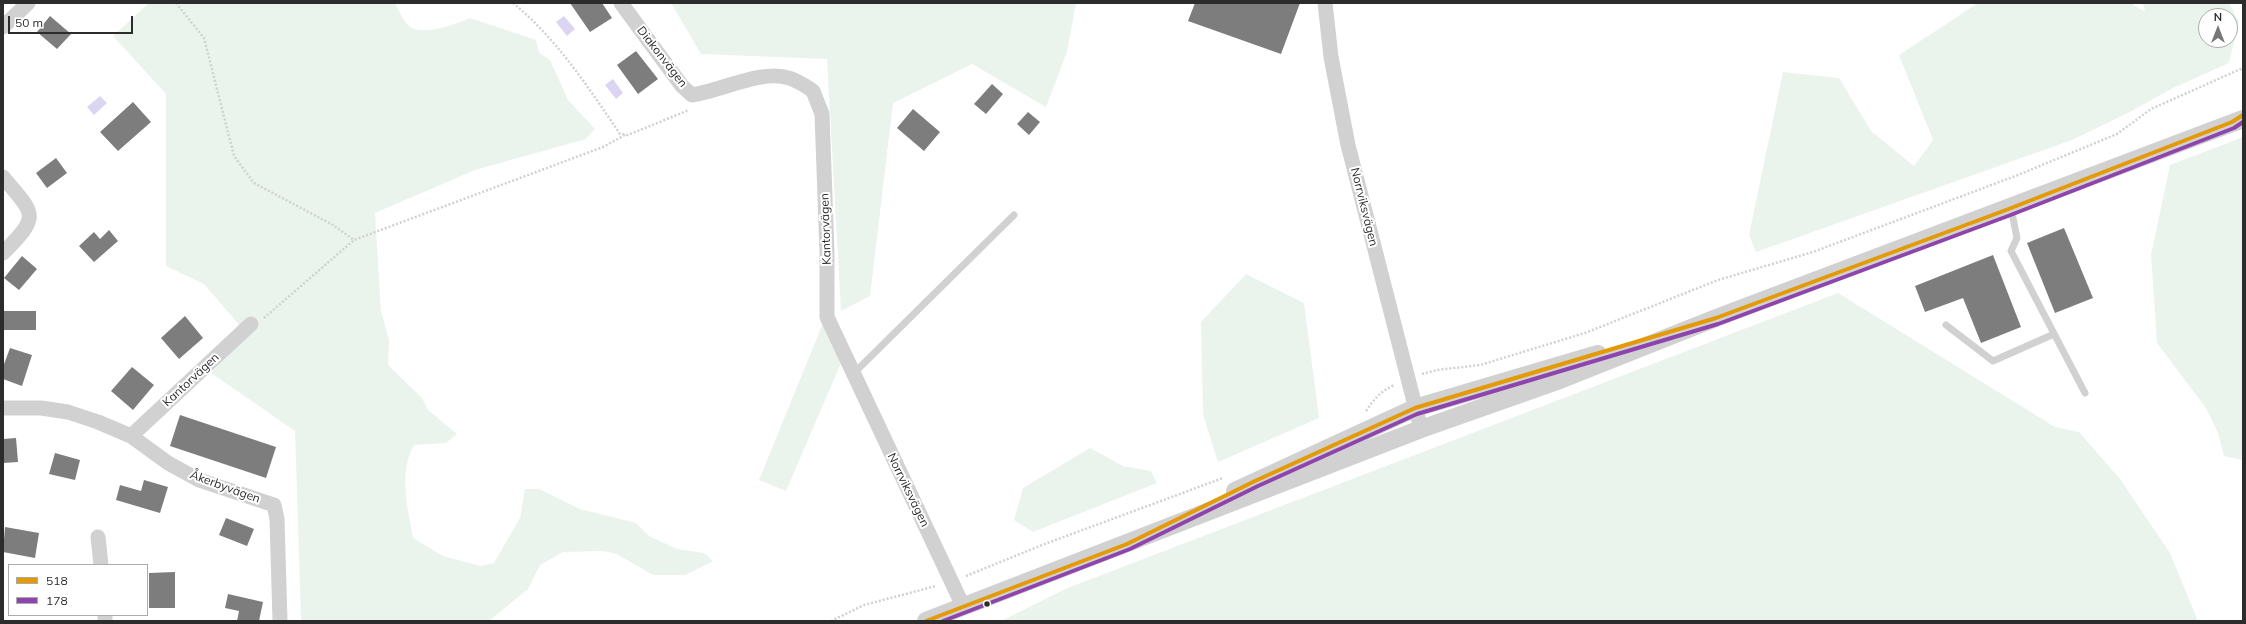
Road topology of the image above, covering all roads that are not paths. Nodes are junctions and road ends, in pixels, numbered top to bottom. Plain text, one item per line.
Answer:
1 (28, 3) edge
2 (622, 3) edge
3 (1325, 3) edge
4 (6, 18) edge
5 (803, 85) joint
6 (2239, 118) edge
7 (3, 176) edge
8 (2011, 208) junction
9 (1014, 215) dead end
10 (3, 253) edge
11 (1716, 318) junction
12 (251, 324) road end
13 (1946, 325) dead end
14 (2054, 334) junction
15 (854, 373) junction
16 (1560, 380) junction
17 (2085, 393) dead end
18 (3, 408) edge
19 (1415, 408) junction
20 (1421, 429) junction
21 (131, 436) junction
22 (1309, 473) junction
23 (98, 538) dead end
24 (1127, 544) junction
25 (101, 564) edge
26 (963, 606) junction
27 (280, 621) edge
28 (926, 621) edge

1 - 4 street
2 - 5 street, Diakonvägen
3 - 19 street, Norrviksvägen
5 - 15 street, Kantorvägen
6 - 8 street
7 - 10 street
8 - 11 street
8 - 14 lane
9 - 15 lane
11 - 16 street
11 - 19 street
12 - 21 street, Kantorvägen
13 - 14 lane
14 - 17 lane
15 - 26 street, Norrviksvägen
16 - 20 street
16 - 22 street
18 - 21 street, Åkerbyvägen
19 - 20 street, Norrviksvägen
19 - 24 street
20 - 22 street
21 - 27 street, Åkerbyvägen
22 - 24 street
23 - 25 street
24 - 26 street
26 - 28 street

